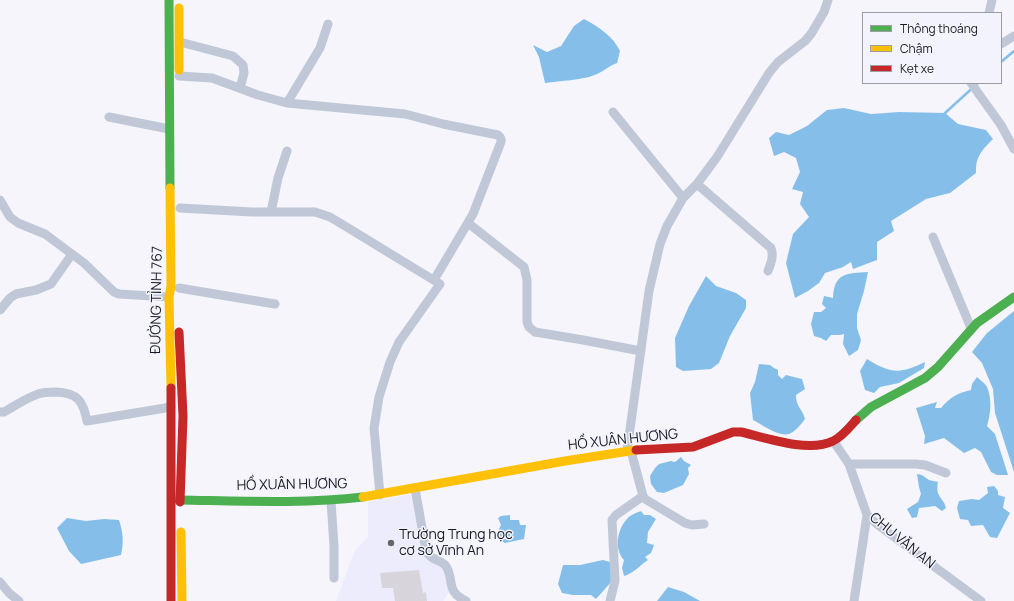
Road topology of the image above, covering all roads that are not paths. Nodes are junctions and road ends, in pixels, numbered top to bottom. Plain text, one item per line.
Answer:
1 (169, 0) edge
2 (179, 0) edge
3 (828, 0) edge
4 (992, 0) edge
5 (989, 12) edge
6 (328, 24) dead end
7 (1014, 36) edge
8 (180, 42) junction
9 (1002, 43) edge
10 (179, 80) joint
11 (972, 84) edge
12 (240, 88) junction
13 (287, 103) junction
14 (613, 112) dead end
15 (109, 117) dead end
16 (169, 129) junction
17 (1014, 150) edge
18 (287, 151) dead end
19 (697, 184) junction
20 (683, 198) junction
21 (0, 200) edge
22 (180, 212) joint
23 (272, 212) junction
24 (468, 223) junction
25 (933, 237) dead end
26 (72, 254) junction
27 (768, 271) dead end
28 (434, 280) junction
29 (179, 288) junction
30 (169, 297) junction
31 (1014, 297) edge
32 (179, 298) dead end
33 (275, 304) dead end
34 (0, 310) edge
35 (169, 321) junction
36 (971, 328) junction
37 (641, 351) junction
38 (170, 407) junction
39 (0, 412) edge
40 (834, 442) junction
41 (629, 451) junction
42 (849, 464) junction
43 (946, 473) dead end
44 (415, 488) junction
45 (380, 495) junction
46 (643, 496) junction
47 (170, 500) junction
48 (331, 501) junction
49 (180, 504) junction
50 (867, 515) junction
51 (180, 523) dead end
52 (704, 524) dead end
53 (334, 578) dead end
54 (0, 582) edge
55 (612, 600) edge
56 (19, 601) edge
57 (171, 601) edge
58 (182, 601) edge
59 (466, 601) edge
60 (854, 601) edge
61 (981, 601) edge

1 - 16 main road, ĐƯỜNG TỈNH 767
2 - 8 main road
3 - 19 street
4 - 5 street
6 - 13 street
7 - 9 street
8 - 10 main road
8 - 12 street
10 - 12 street
11 - 17 street
12 - 13 street
13 - 24 street
14 - 20 street
15 - 16 street
16 - 30 main road, ĐƯỜNG TỈNH 767
18 - 23 street
19 - 20 street
19 - 27 street
20 - 37 street
21 - 26 street
22 - 23 street
22 - 29 main road, ĐƯỜNG TỈNH 767
23 - 28 street
24 - 28 street
24 - 37 street
25 - 36 street
26 - 30 street
26 - 34 street
28 - 45 street
29 - 32 main road, ĐƯỜNG TỈNH 767
29 - 33 street
30 - 35 main road, ĐƯỜNG TỈNH 767
31 - 36 main road
35 - 38 main road, ĐƯỜNG TỈNH 767
35 - 49 main road, ĐƯỜNG TỈNH 767
36 - 40 main road
37 - 41 street
38 - 39 street
38 - 47 main road, ĐƯỜNG TỈNH 767
40 - 41 main road, HỒ XUÂN HƯƠNG
40 - 42 street, CHU VĂN AN
41 - 44 main road, HỒ XUÂN HƯƠNG
41 - 46 street
42 - 43 street
42 - 50 street, CHU VĂN AN
44 - 45 main road, HỒ XUÂN HƯƠNG
44 - 59 street
45 - 48 main road, HỒ XUÂN HƯƠNG
46 - 52 street
46 - 55 street
47 - 49 main road, HỒ XUÂN HƯƠNG
47 - 57 main road, ĐƯỜNG TỈNH 767
48 - 49 main road, HỒ XUÂN HƯƠNG
48 - 53 street
50 - 60 street
50 - 61 street, CHU VĂN AN
51 - 58 main road
54 - 56 street

